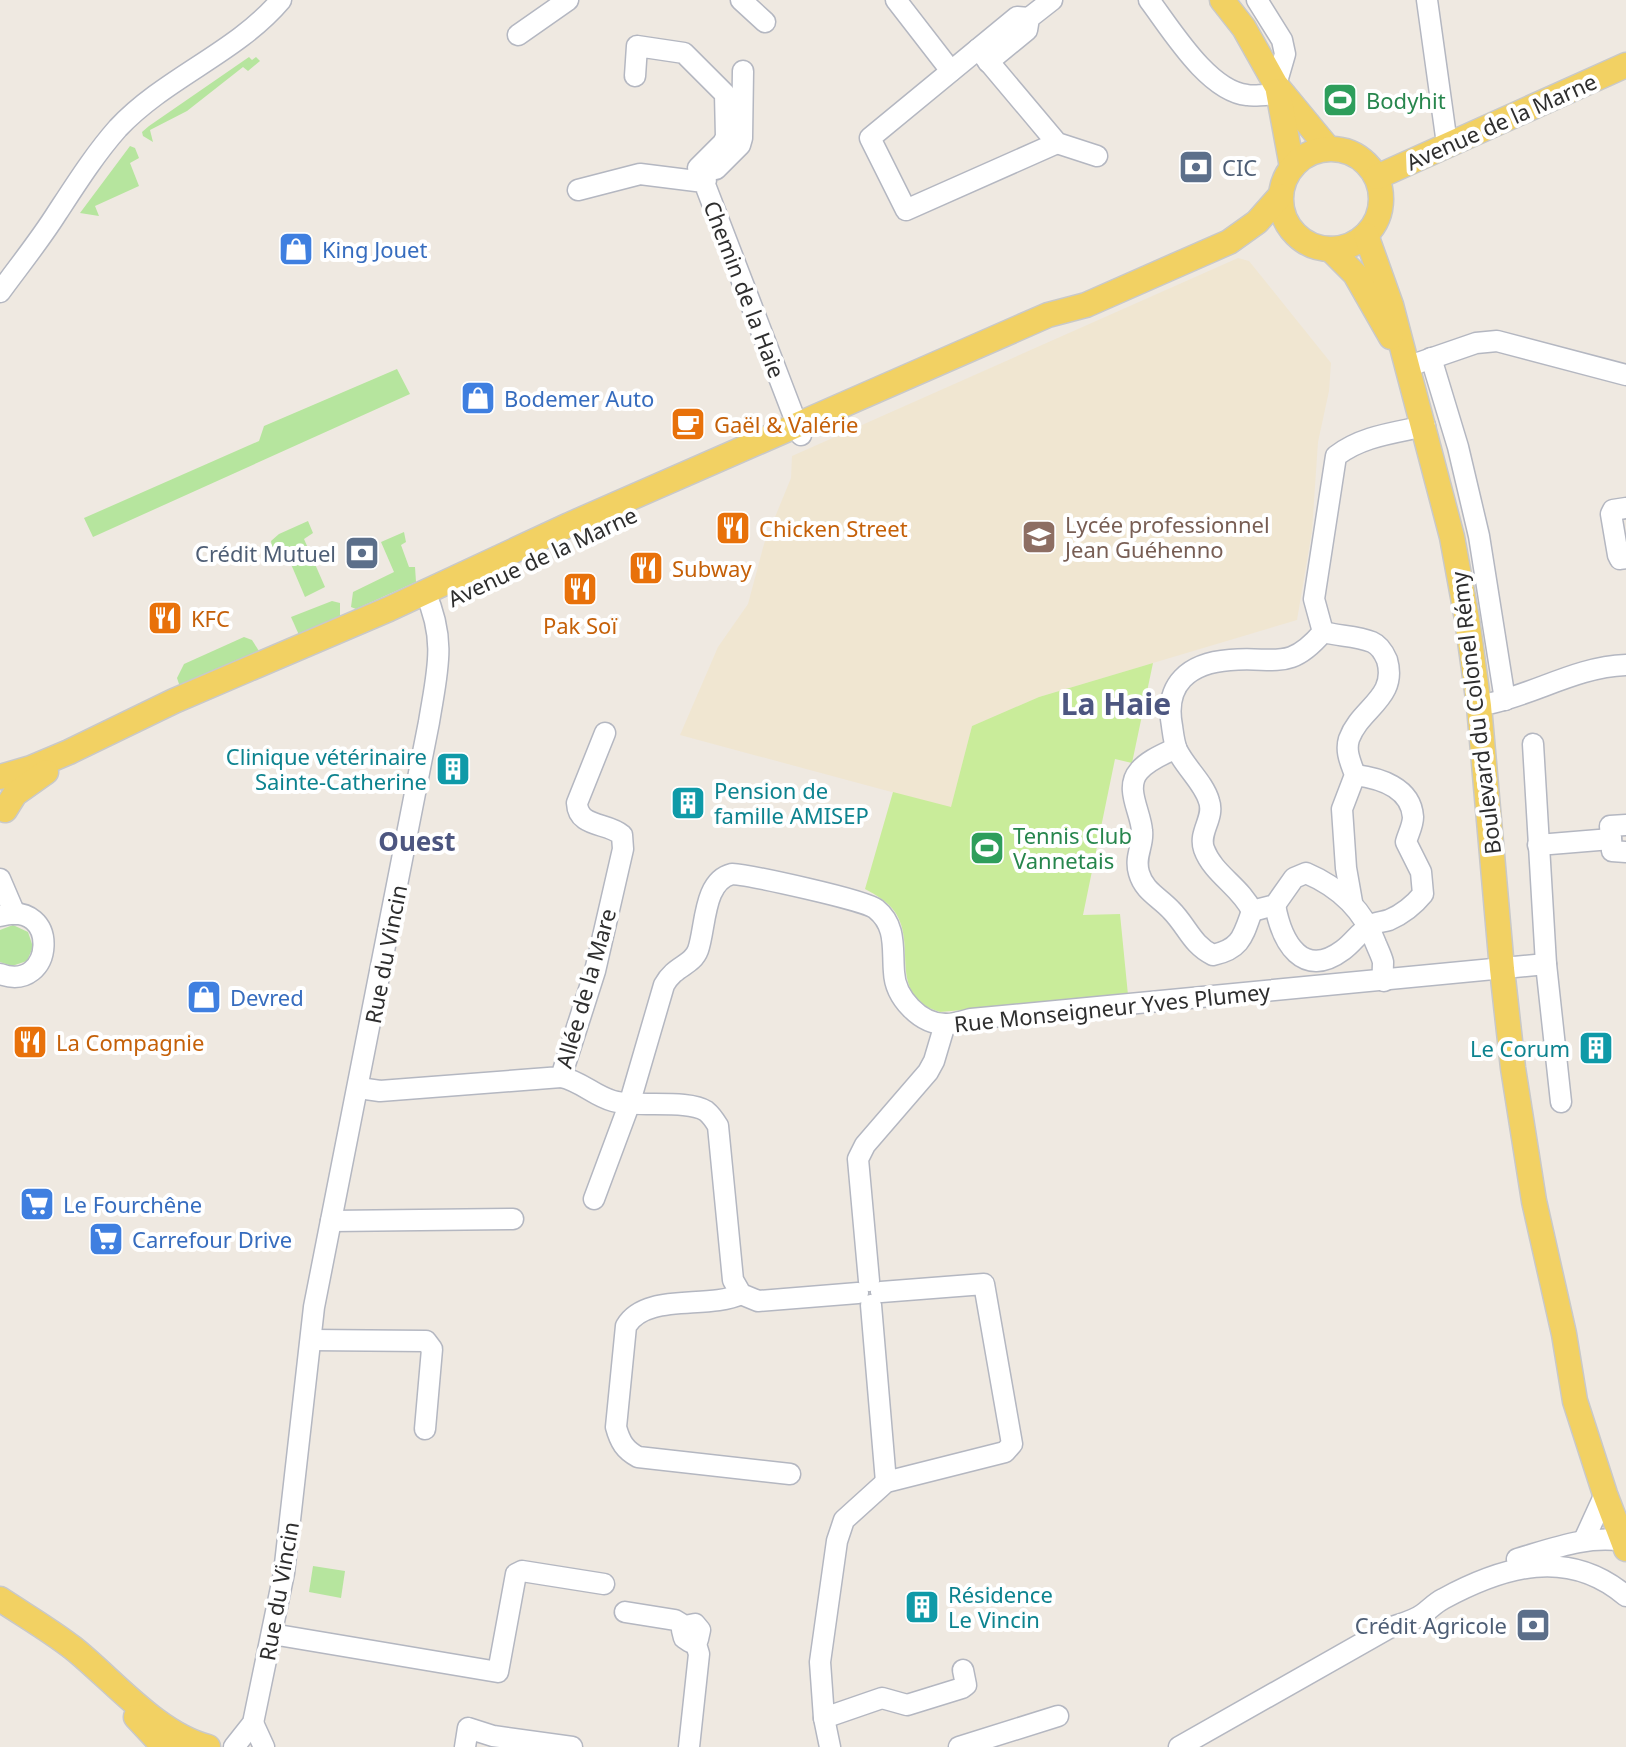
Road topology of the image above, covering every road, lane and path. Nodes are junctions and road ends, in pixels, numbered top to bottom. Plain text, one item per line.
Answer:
1 (281, 0) edge
2 (568, 0) edge
3 (741, 0) edge
4 (896, 0) edge
5 (1052, 0) edge
6 (1149, 0) edge
7 (1222, 0) edge
8 (1257, 0) edge
9 (1427, 0) edge
10 (765, 22) dead end
11 (518, 35) dead end
12 (983, 55) junction
13 (1626, 65) edge
14 (743, 71) dead end
15 (951, 71) junction
16 (635, 76) dead end
17 (1276, 85) junction
18 (1057, 143) junction
19 (1447, 144) junction
20 (1328, 148) junction
21 (1097, 156) dead end
22 (1292, 167) junction
23 (1377, 177) junction
24 (705, 181) junction
25 (578, 190) dead end
26 (1280, 196) junction
27 (1296, 235) junction
28 (1366, 235) junction
29 (1229, 242) junction
30 (1330, 249) junction
31 (0, 292) edge
32 (1431, 358) junction
33 (1407, 367) junction
34 (1626, 375) edge
35 (1425, 426) junction
36 (799, 430) junction
37 (1626, 508) edge
38 (1626, 558) edge
39 (428, 600) junction
40 (1323, 632) junction
41 (1626, 665) edge
42 (1505, 700) junction
43 (1479, 706) junction
44 (605, 733) dead end
45 (1533, 744) dead end
46 (1176, 748) junction
47 (1355, 775) junction
48 (0, 777) edge
49 (2, 812) edge
50 (1621, 839) edge
51 (1538, 845) junction
52 (0, 879) edge
53 (1352, 902) junction
54 (1275, 905) junction
55 (1252, 911) junction
56 (8, 915) edge
57 (1370, 926) junction
58 (1546, 964) junction
59 (1502, 969) junction
60 (0, 974) edge
61 (1384, 981) junction
62 (945, 1024) junction
63 (561, 1077) junction
64 (359, 1088) junction
65 (1561, 1102) dead end
66 (629, 1105) junction
67 (594, 1199) dead end
68 (513, 1219) dead end
69 (331, 1221) junction
70 (870, 1292) junction
71 (741, 1294) junction
72 (1564, 1334) junction
73 (311, 1340) junction
74 (425, 1429) dead end
75 (790, 1474) dead end
76 (886, 1482) junction
77 (1605, 1494) junction
78 (1626, 1509) edge
79 (1584, 1540) junction
80 (1625, 1544) edge
81 (604, 1584) dead end
82 (1465, 1588) junction
83 (1626, 1596) edge
84 (0, 1599) edge
85 (625, 1612) dead end
86 (0, 1616) edge
87 (272, 1634) junction
88 (963, 1670) dead end
89 (1058, 1716) dead end
90 (824, 1718) junction
91 (253, 1723) junction
92 (468, 1731) edge
93 (164, 1747) edge
94 (208, 1747) edge
95 (234, 1747) edge
96 (264, 1747) edge
97 (572, 1747) edge
98 (689, 1747) edge
99 (830, 1747) edge
100 (959, 1747) edge
101 (1179, 1747) edge

1 - 31 street
2 - 11 street
3 - 10 street
4 - 15 street
5 - 12 street
6 - 17 street
7 - 17 main road
8 - 17 street
9 - 19 street
12 - 15 street
12 - 18 street
13 - 19 main road, Avenue de la Marne
14 - 24 street
15 - 18 street
16 - 24 street
17 - 20 main road
17 - 22 main road
18 - 21 street
19 - 23 main road, Avenue de la Marne
20 - 22 main road
20 - 23 main road
22 - 26 main road
23 - 28 main road
24 - 25 street, Chemin de la Haie
24 - 36 street, Chemin de la Haie
26 - 27 main road
26 - 29 main road, Avenue de la Marne
27 - 29 main road, Avenue de la Marne
27 - 30 main road
28 - 30 main road
28 - 33 main road, Boulevard du Colonel Rémy
29 - 36 main road, Avenue de la Marne
30 - 33 main road, Boulevard du Colonel Rémy
32 - 33 street
32 - 34 street
32 - 42 street
33 - 35 main road, Boulevard du Colonel Rémy
35 - 40 street
35 - 43 main road, Boulevard du Colonel Rémy
36 - 39 main road, Avenue de la Marne
37 - 38 street
39 - 48 main road, Avenue de la Marne
39 - 49 main road, Avenue de la Marne
39 - 64 street, Rue du Vincin
40 - 46 street
40 - 47 street
41 - 42 street
42 - 43 street
43 - 59 main road, Boulevard du Colonel Rémy
44 - 63 street, Allée de la Mare
45 - 51 street
46 - 55 street
46 - 55 street
47 - 53 street
47 - 57 street
50 - 51 street
51 - 58 street
52 - 56 street
53 - 54 street
53 - 57 street
54 - 55 street
54 - 57 street
56 - 60 street
57 - 61 street
58 - 59 street
58 - 65 street
59 - 61 street, Rue Monseigneur Yves Plumey
59 - 72 main road, Boulevard du Colonel Rémy
61 - 62 street, Rue Monseigneur Yves Plumey
62 - 66 street, Rue Monseigneur Yves Plumey
62 - 70 street
63 - 64 street, Allée de la Mare
63 - 66 street
64 - 69 street, Rue du Vincin
66 - 67 street
66 - 71 street
68 - 69 street
69 - 73 street, Rue du Vincin
70 - 71 street
70 - 76 street
70 - 76 street
71 - 75 street
72 - 77 main road, Boulevard du Colonel Rémy
72 - 78 main road, Boulevard du Colonel Rémy
73 - 74 street
73 - 87 street, Rue du Vincin
76 - 90 street
77 - 79 street
77 - 80 main road, Boulevard du Colonel Rémy
79 - 80 street
79 - 82 street
81 - 87 street
82 - 83 street
82 - 101 street
84 - 94 main road
85 - 98 street
86 - 93 main road
87 - 91 street, Rue du Vincin
88 - 90 street
89 - 100 street
90 - 99 street
91 - 95 street, Rue du Vincin
91 - 96 street
92 - 97 street

